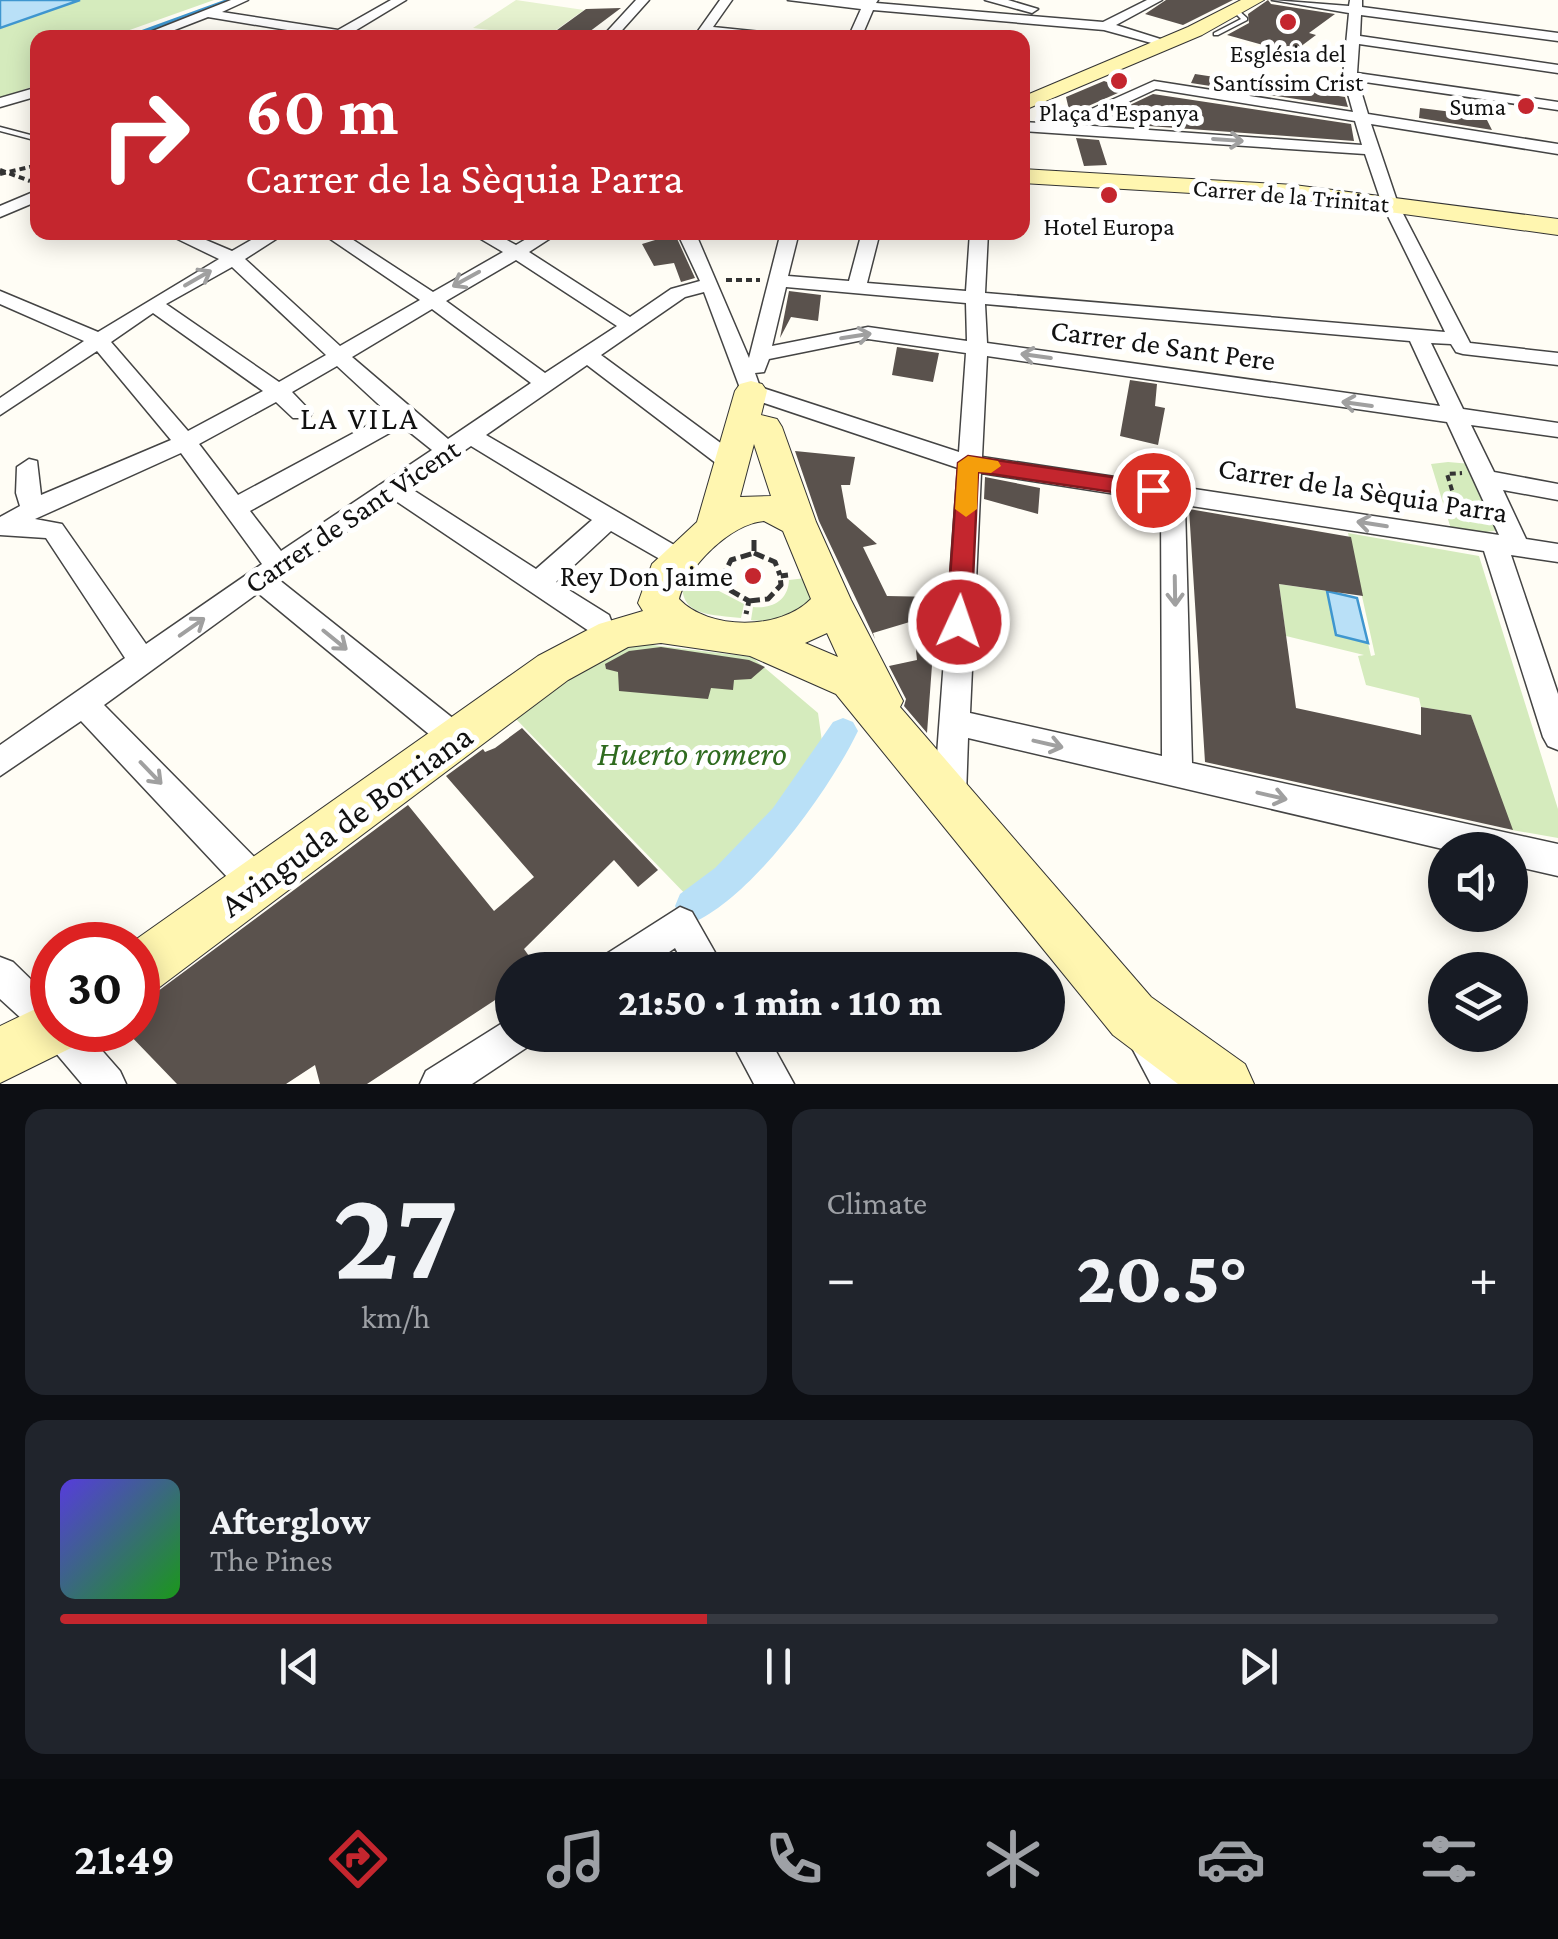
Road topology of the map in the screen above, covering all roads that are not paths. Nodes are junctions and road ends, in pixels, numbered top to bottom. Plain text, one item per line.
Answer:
1 (242, 0) edge
2 (400, 0) edge
3 (643, 0) edge
4 (726, 0) edge
5 (794, 0) edge
6 (989, 0) edge
7 (1156, 0) edge
8 (1255, 0) edge
9 (1278, 0) edge
10 (870, 3) edge
11 (1356, 5) edge
12 (1235, 10) junction
13 (204, 12) junction
14 (980, 18) junction
15 (1105, 26) junction
16 (162, 30) edge
17 (316, 30) edge
18 (348, 30) edge
19 (615, 30) edge
20 (704, 30) edge
21 (858, 30) edge
22 (981, 30) edge
23 (1216, 34) dead end
24 (1558, 36) edge
25 (1354, 39) junction
26 (1165, 44) junction
27 (1558, 69) edge
28 (1350, 76) junction
29 (30, 93) edge
30 (1030, 102) edge
31 (0, 103) edge
32 (1558, 106) edge
33 (1361, 120) junction
34 (1030, 126) edge
35 (0, 128) edge
36 (1061, 128) junction
37 (30, 137) edge
38 (1558, 149) edge
39 (1371, 150) junction
40 (1030, 176) edge
41 (30, 199) edge
42 (1390, 204) junction
43 (0, 212) edge
44 (1558, 227) edge
45 (189, 240) edge
46 (266, 240) edge
47 (340, 240) edge
48 (493, 240) edge
49 (538, 240) edge
50 (690, 240) edge
51 (788, 240) edge
52 (868, 240) edge
53 (978, 240) edge
54 (516, 252) junction
55 (233, 258) junction
56 (778, 281) junction
57 (711, 284) junction
58 (857, 286) junction
59 (0, 297) edge
60 (974, 298) junction
61 (430, 299) junction
62 (153, 304) junction
63 (631, 326) junction
64 (1417, 335) junction
65 (98, 340) junction
66 (1459, 340) junction
67 (1558, 341) edge
68 (977, 347) junction
69 (336, 354) junction
70 (760, 354) junction
71 (587, 355) junction
72 (1558, 359) edge
73 (546, 384) junction
74 (276, 390) junction
75 (747, 406) junction
76 (0, 408) edge
77 (300, 413) dead end
78 (403, 416) junction
79 (1454, 418) junction
80 (1558, 430) edge
81 (470, 435) junction
82 (185, 442) junction
83 (448, 450) junction
84 (968, 463) junction
85 (733, 464) junction
86 (29, 468) dead end
87 (1483, 475) junction
88 (393, 488) junction
89 (1558, 492) edge
90 (1173, 494) junction
91 (36, 505) junction
92 (232, 509) junction
93 (610, 518) junction
94 (798, 522) junction
95 (3, 525) edge
96 (714, 528) junction
97 (1493, 543) junction
98 (1558, 553) edge
99 (680, 570) junction
100 (268, 573) junction
101 (539, 582) junction
102 (831, 600) junction
103 (598, 622) junction
104 (752, 622) junction
105 (681, 628) junction
106 (142, 662) junction
107 (553, 668) junction
108 (84, 703) junction
109 (953, 722) junction
110 (1558, 737) edge
111 (458, 740) junction
112 (900, 740) junction
113 (0, 762) edge
114 (1177, 775) junction
115 (950, 802) junction
116 (1558, 860) edge
117 (256, 883) junction
118 (639, 952) edge
119 (696, 952) edge
120 (160, 954) edge
121 (0, 975) edge
122 (30, 1004) edge
123 (1132, 1016) junction
124 (30, 1040) edge
125 (495, 1047) edge
126 (77, 1052) edge
127 (756, 1052) edge
128 (0, 1054) edge
129 (108, 1084) edge
130 (438, 1084) edge
131 (775, 1084) edge
132 (1172, 1084) edge
133 (1225, 1084) edge

1 - 13 street
2 - 18 street
3 - 19 street
4 - 20 street
5 - 10 street
6 - 14 street
6 - 15 street
7 - 15 street
8 - 12 street
9 - 11 street
10 - 14 street
10 - 21 street
11 - 24 street
11 - 25 street
12 - 23 lane
12 - 26 street
13 - 16 street
13 - 17 street
14 - 15 street
14 - 22 street
15 - 26 street
25 - 27 street
25 - 28 street
26 - 30 street
28 - 32 street
28 - 33 street
29 - 31 street
33 - 36 street
33 - 38 street
33 - 39 street
34 - 36 street
35 - 37 lane
36 -> 39 street
39 - 42 street
40 - 42 street, Carrer de la Trinitat
41 - 43 street
42 - 44 street, Carrer de la Trinitat
42 - 66 street
45 - 55 street
46 - 55 street
47 - 61 street
48 - 54 street
49 - 54 street
50 - 57 street
51 - 56 street
52 - 58 street
53 - 60 street
54 -> 61 street
54 - 63 street
62 -> 55 street
55 - 69 street
56 - 58 street
56 - 70 street
57 - 63 street, Carrer de Sant Vicent
57 - 75 street
58 - 60 street
59 - 65 street
60 - 64 street
60 - 68 street
61 - 69 street
61 - 73 street
62 - 65 street
62 - 74 street
63 - 71 street, Carrer de Sant Vicent
64 - 66 street
64 - 79 street
65 - 76 street
65 - 82 street
66 - 67 street
66 - 72 street
70 -> 68 street, Carrer de Sant Pere
79 -> 68 street, Carrer de Sant Pere
68 - 84 street
69 - 74 street
69 - 78 street
70 - 75 street
71 - 73 street, Carrer de Sant Vicent
71 - 85 street
73 - 81 street, Carrer de Sant Vicent
74 - 77 street
74 - 82 street
75 - 84 street, Carrer de la Sèquia Parra
75 - 85 street
75 - 94 street
78 - 83 street
78 - 92 street
79 - 80 street, Carrer de Sant Pere
79 - 87 street
81 - 83 street, Carrer de Sant Vicent
81 - 93 street
82 - 91 street
82 - 92 street
83 - 88 street, Carrer de Sant Vicent
84 - 90 street, Carrer de la Sèquia Parra
84 - 109 street
85 - 96 street
86 - 91 street
87 - 89 street
87 - 97 street
88 - 100 street, Carrer de Sant Vicent
88 - 101 street
97 -> 90 street, Carrer de la Sèquia Parra
90 -> 114 street
91 - 95 street
92 - 100 street
93 - 99 street
93 - 101 street
94 - 96 street
94 - 102 street
95 - 106 street
96 - 99 street, Avinguda de Borriana
97 - 98 street, Carrer de la Sèquia Parra
97 - 110 street
99 - 103 street, Avinguda de Borriana
99 - 105 street
106 -> 100 street, Carrer de Sant Vicent
100 -> 111 street
101 - 103 street
102 - 104 street
102 - 112 street
103 - 107 street, Avinguda de Borriana
104 - 105 street, Avinguda de Borriana
104 - 112 street
105 - 107 street, Avinguda de Borriana
106 - 108 street, Carrer de Sant Vicent
107 - 111 street, Avinguda de Borriana
108 - 113 street, Carrer de Sant Vicent
108 -> 117 street
109 - 112 street
109 -> 114 street
109 - 115 street
111 - 117 street, Avinguda de Borriana
112 - 115 street
114 -> 116 street
115 - 123 street
117 - 120 street, Avinguda de Borriana
118 - 119 street
121 - 122 street
123 - 132 street
123 - 133 street
124 - 128 street
125 - 130 street
126 - 129 street
127 - 131 street

